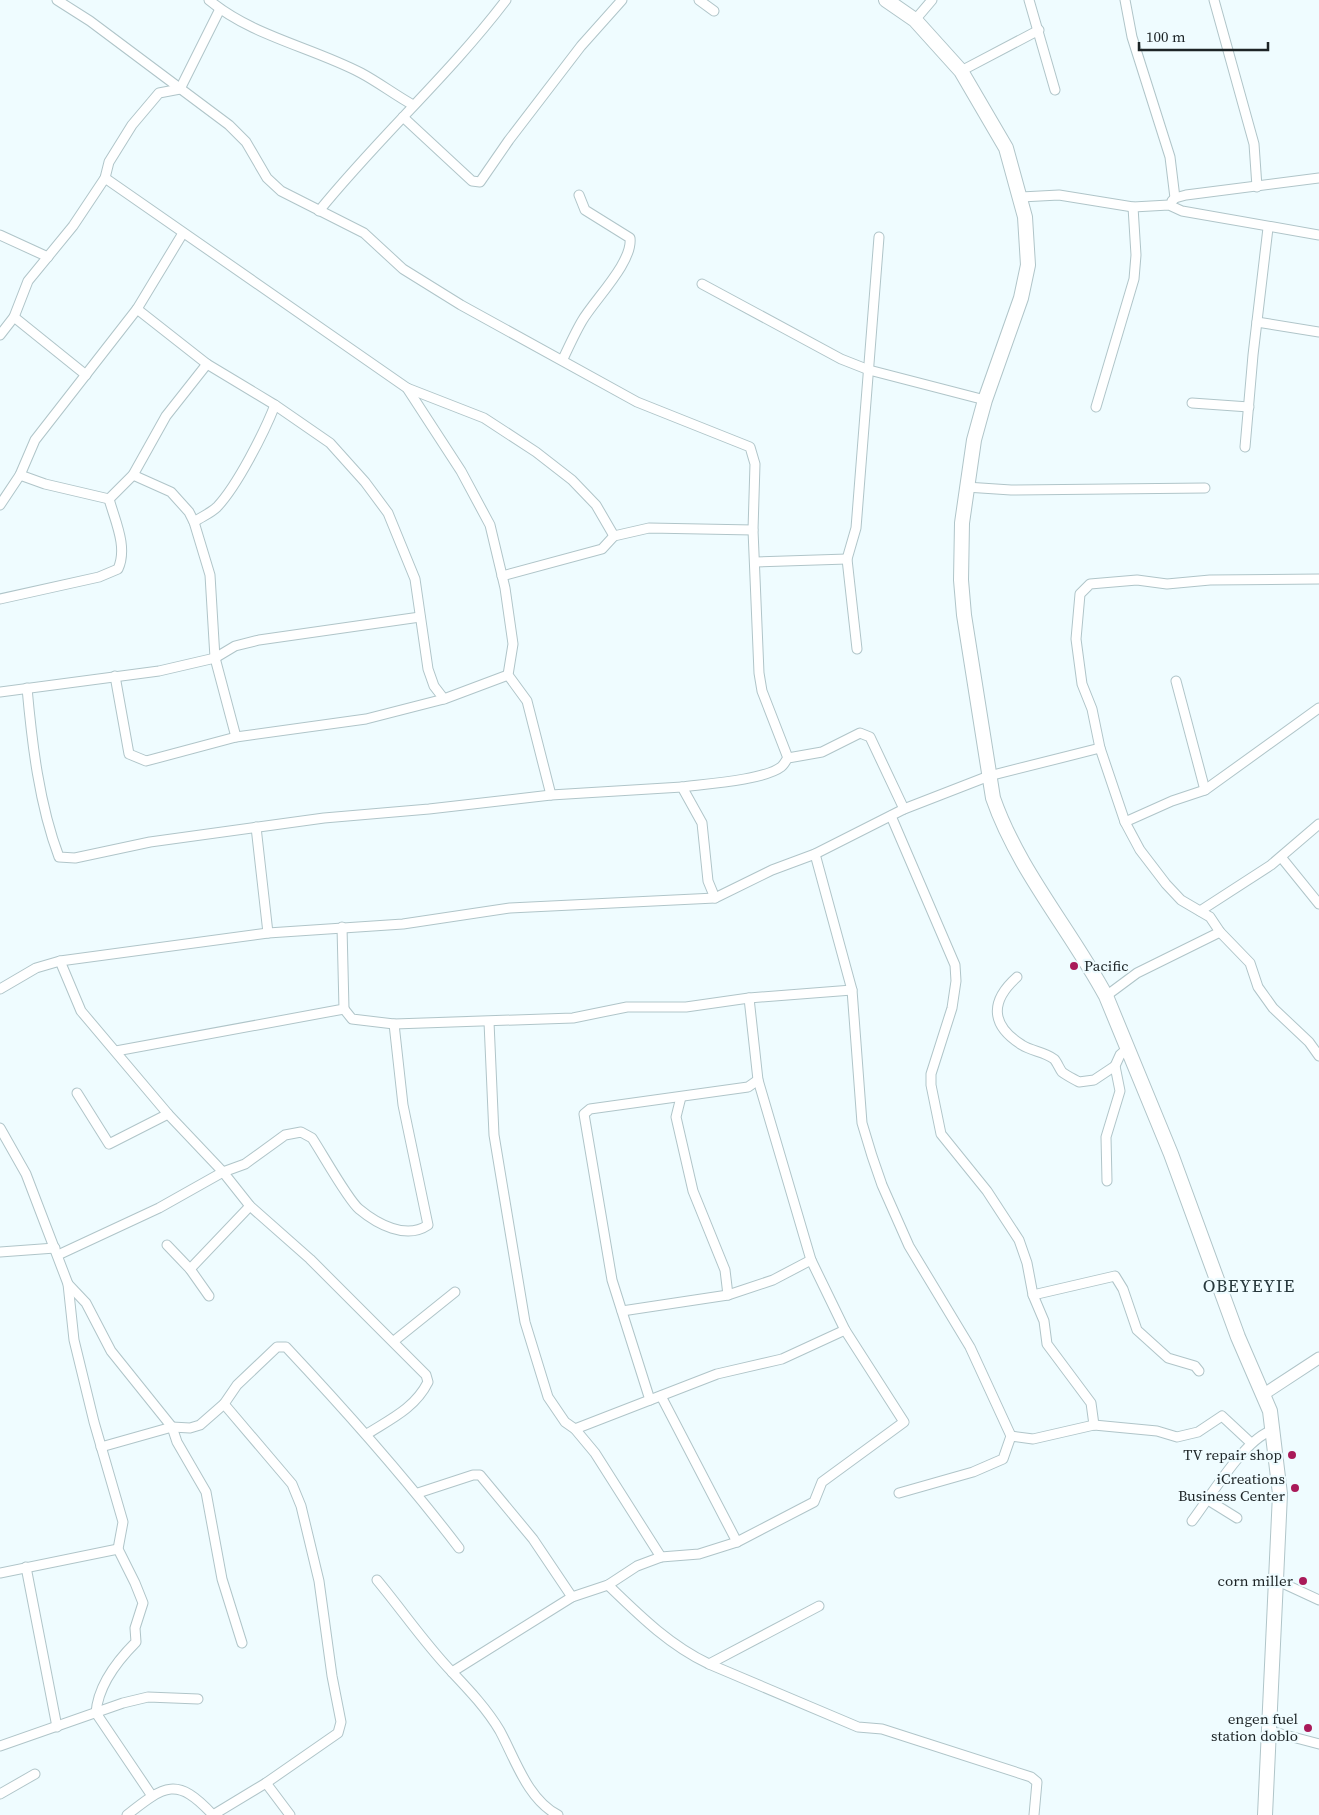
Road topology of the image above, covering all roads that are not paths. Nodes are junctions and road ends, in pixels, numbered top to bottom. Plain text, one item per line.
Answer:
1 (56, 0) edge
2 (209, 0) edge
3 (506, 0) edge
4 (622, 0) edge
5 (699, 0) edge
6 (886, 0) edge
7 (932, 0) edge
8 (1029, 0) edge
9 (1125, 0) edge
10 (1214, 0) edge
11 (220, 9) junction
12 (714, 11) dead end
13 (915, 20) junction
14 (1039, 30) junction
15 (961, 71) junction
16 (180, 89) junction
17 (1056, 90) dead end
18 (413, 105) junction
19 (403, 117) junction
20 (105, 178) junction
21 (1319, 178) edge
22 (1257, 187) junction
23 (578, 195) dead end
24 (1021, 197) junction
25 (1176, 198) junction
26 (1169, 205) junction
27 (1133, 208) junction
28 (319, 211) junction
29 (1268, 228) junction
30 (183, 233) junction
31 (0, 235) edge
32 (1319, 235) edge
33 (879, 237) dead end
34 (48, 257) junction
35 (702, 284) dead end
36 (136, 309) junction
37 (14, 317) junction
38 (1257, 322) junction
39 (1319, 332) edge
40 (0, 335) edge
41 (563, 359) junction
42 (207, 364) junction
43 (869, 370) junction
44 (86, 375) junction
45 (407, 388) junction
46 (985, 400) junction
47 (1192, 403) dead end
48 (275, 405) junction
49 (1096, 406) dead end
50 (1249, 407) junction
51 (1245, 447) dead end
52 (20, 475) junction
53 (134, 475) junction
54 (966, 487) junction
55 (1205, 488) dead end
56 (109, 499) junction
57 (0, 505) edge
58 (194, 522) junction
59 (753, 530) junction
60 (614, 536) junction
61 (847, 559) junction
62 (755, 562) junction
63 (502, 576) junction
64 (1319, 579) edge
65 (0, 599) edge
66 (420, 617) junction
67 (857, 649) dead end
68 (215, 658) junction
69 (508, 675) junction
70 (115, 676) junction
71 (1176, 681) dead end
72 (27, 688) junction
73 (0, 692) edge
74 (444, 700) junction
75 (1319, 708) edge
76 (236, 736) junction
77 (1100, 748) junction
78 (788, 758) junction
79 (989, 776) junction
80 (682, 787) junction
81 (1205, 790) junction
82 (551, 794) junction
83 (904, 809) junction
84 (890, 816) junction
85 (1125, 822) junction
86 (1319, 824) edge
87 (256, 827) junction
88 (815, 854) junction
89 (1281, 857) junction
90 (715, 898) junction
91 (1319, 904) edge
92 (1200, 911) junction
93 (342, 927) junction
94 (1220, 932) junction
95 (268, 933) junction
96 (60, 961) junction
97 (1018, 977) dead end
98 (0, 989) edge
99 (852, 990) junction
100 (1106, 996) junction
101 (749, 998) junction
102 (344, 1008) junction
103 (489, 1022) junction
104 (394, 1024) junction
105 (1128, 1048) junction
106 (116, 1051) junction
107 (1319, 1056) edge
108 (1115, 1066) junction
109 (758, 1080) junction
110 (77, 1094) dead end
111 (681, 1097) junction
112 (168, 1114) junction
113 (0, 1128) edge
114 (223, 1172) junction
115 (1107, 1181) dead end
116 (250, 1206) junction
117 (167, 1244) dead end
118 (56, 1251) junction
119 (0, 1252) edge
120 (811, 1260) junction
121 (190, 1269) junction
122 (68, 1284) junction
123 (455, 1292) dead end
124 (728, 1295) junction
125 (1032, 1295) junction
126 (209, 1296) dead end
127 (622, 1311) junction
128 (845, 1330) junction
129 (394, 1341) junction
130 (1319, 1358) edge
131 (1199, 1371) dead end
132 (1264, 1394) junction
133 (661, 1396) junction
134 (650, 1400) junction
135 (224, 1404) junction
136 (1094, 1426) junction
137 (172, 1427) junction
138 (575, 1429) junction
139 (1273, 1430) junction
140 (367, 1434) junction
141 (1011, 1436) junction
142 (1251, 1443) junction
143 (101, 1447) junction
144 (418, 1493) junction
145 (899, 1493) dead end
146 (1208, 1500) junction
147 (1237, 1518) dead end
148 (1192, 1521) dead end
149 (737, 1542) junction
150 (459, 1548) dead end
151 (118, 1549) junction
152 (661, 1557) junction
153 (26, 1567) junction
154 (0, 1573) edge
155 (377, 1580) dead end
156 (1278, 1581) junction
157 (608, 1585) junction
158 (572, 1597) junction
159 (1319, 1600) edge
160 (819, 1606) dead end
161 (242, 1642) dead end
162 (709, 1664) junction
163 (452, 1672) junction
164 (198, 1698) dead end
165 (96, 1713) junction
166 (57, 1727) junction
167 (1270, 1731) junction
168 (1319, 1744) edge
169 (0, 1746) edge
170 (35, 1774) dead end
171 (266, 1783) junction
172 (0, 1794) edge
173 (152, 1796) junction
174 (547, 1813) edge
175 (127, 1815) edge
176 (213, 1815) edge
177 (290, 1815) edge
178 (558, 1815) edge
179 (1034, 1815) edge
180 (1265, 1815) edge

1 - 16 street
2 - 11 street
3 - 18 street
4 - 19 street
5 - 12 street
6 - 13 main road
7 - 13 street
8 - 14 street
9 - 25 street
10 - 22 street
11 - 16 street
11 - 18 street
13 - 15 main road
14 - 15 street
14 - 17 street
15 - 24 main road
16 - 20 street
16 - 28 street
18 - 19 street
19 - 28 street
20 - 30 street
20 - 34 street
21 - 22 street
22 - 25 street
23 - 41 street
24 - 27 street
24 - 46 main road
25 - 26 street
26 - 27 street
26 - 29 street
27 - 49 street
28 - 41 street
29 - 32 street
29 - 38 street
30 - 36 street
30 - 45 street
31 - 34 street
33 - 43 street
34 - 37 street
35 - 43 street
36 - 42 street
36 - 44 street
37 - 40 street
37 - 44 street
38 - 39 street
38 - 50 street
41 - 59 street
42 - 48 street
42 - 53 street
43 - 46 street
43 - 61 street
44 - 52 street
45 - 60 street
45 - 63 street
46 - 54 main road
47 - 50 street
48 - 58 street
48 - 66 street
50 - 51 street
52 - 56 street
52 - 57 street
53 - 56 street
53 - 58 street
54 - 55 street
54 - 79 main road
56 - 65 street
58 - 68 street
59 - 60 street
59 - 62 street
60 - 63 street
61 - 62 street
61 - 67 street
62 - 78 street
63 - 69 street
64 - 77 street
66 - 68 street
66 - 74 street
68 - 70 street
68 - 76 street
69 - 74 street
69 - 82 street
70 - 72 street
70 - 76 street
71 - 81 street
72 - 73 street
72 - 87 street
74 - 76 street
75 - 81 street
77 - 79 street
77 - 85 street
78 - 80 street
78 - 83 street
79 - 83 street
79 - 100 main road
80 - 82 street
80 - 90 street
81 - 85 street
82 - 87 street
83 - 84 street
84 - 88 street
84 - 125 street
85 - 92 street
86 - 89 street
87 - 95 street
88 - 90 street
88 - 99 street
89 - 91 street
89 - 92 street
90 - 93 street
92 - 94 street
93 - 95 street
93 - 102 street
94 - 100 street
94 - 107 street
95 - 96 street
96 - 98 street
96 - 106 street
97 - 108 street
99 - 101 street
99 - 141 street
100 - 105 main road
101 - 103 street
101 - 109 street
102 - 104 street
102 - 106 street
103 - 104 street
103 - 138 street
104 - 114 street
105 - 108 street
105 - 132 main road
106 - 112 street
108 - 115 street
109 - 111 street
109 - 120 street
110 - 112 street
111 - 124 street
111 - 127 street
112 - 114 street
113 - 118 street
114 - 116 street
114 - 118 street
116 - 121 street
116 - 129 street
117 - 121 street
118 - 119 street
118 - 122 street
120 - 124 street
120 - 128 street
121 - 126 street
122 - 137 street
122 - 143 street
123 - 129 street
124 - 127 street
125 - 131 street
125 - 136 street
127 - 134 street
128 - 133 street
128 - 149 street
129 - 140 street
130 - 132 street
132 - 139 main road
133 - 134 street
133 - 149 street
134 - 138 street
135 - 137 street
135 - 140 street
135 - 171 street
136 - 141 street
136 - 142 street
137 - 143 street
137 - 161 street
138 - 152 street
139 - 142 street
139 - 156 main road
140 - 144 street
141 - 145 street
142 - 146 street
143 - 151 street
144 - 150 street
144 - 158 street
146 - 147 street
146 - 148 street
149 - 152 street
151 - 153 street
151 - 165 street
152 - 157 street
153 - 154 street
153 - 166 street
155 - 163 street
156 - 159 street
156 - 167 main road
157 - 158 street
157 - 162 street
158 - 163 street
160 - 162 street
162 - 179 street
163 - 174 street
164 - 165 street
165 - 166 street
165 - 173 street
166 - 169 street
167 - 168 street
167 - 180 main road
170 - 172 street
171 - 176 street
171 - 177 street
173 - 175 street
173 - 176 street
174 - 178 street

